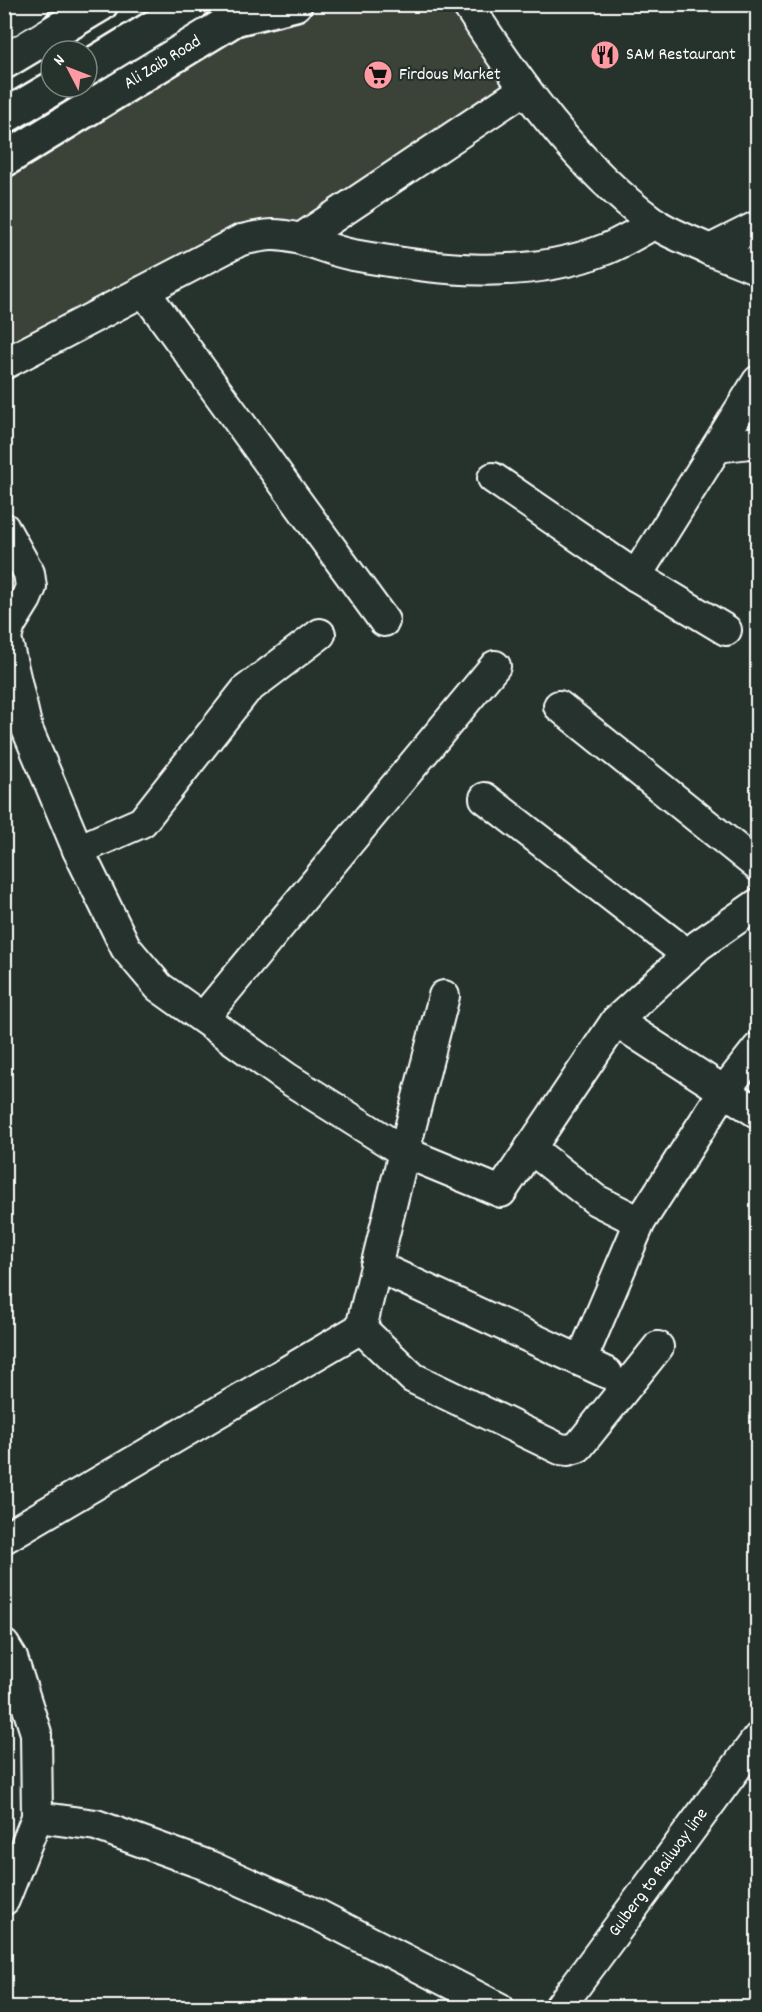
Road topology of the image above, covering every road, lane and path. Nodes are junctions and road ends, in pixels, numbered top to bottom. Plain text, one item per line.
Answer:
1 (33, 4) edge
2 (101, 4) edge
3 (192, 4) edge
4 (295, 4) edge
5 (467, 4) edge
6 (247, 11) edge
7 (4, 22) edge
8 (99, 61) edge
9 (4, 62) edge
10 (525, 89) junction
11 (39, 96) edge
12 (4, 117) edge
13 (4, 160) edge
14 (655, 223) junction
15 (758, 226) edge
16 (302, 238) junction
17 (710, 250) junction
18 (758, 269) edge
19 (144, 291) junction
20 (4, 364) edge
21 (758, 381) edge
22 (758, 442) edge
23 (717, 447) junction
24 (493, 478) dead end
25 (4, 528) edge
26 (636, 576) junction
27 (384, 621) dead end
28 (726, 630) dead end
29 (320, 634) dead end
30 (495, 666) dead end
31 (559, 706) dead end
32 (485, 798) dead end
33 (78, 850) junction
34 (758, 866) edge
35 (758, 904) edge
36 (688, 955) junction
37 (444, 996) dead end
38 (203, 1018) junction
39 (615, 1021) junction
40 (758, 1048) edge
41 (724, 1091) junction
42 (758, 1113) edge
43 (530, 1148) junction
44 (404, 1152) junction
45 (640, 1222) junction
46 (376, 1266) junction
47 (361, 1328) junction
48 (658, 1347) dead end
49 (4, 1538) edge
50 (4, 1644) edge
51 (758, 1738) edge
52 (37, 1817) junction
53 (4, 1900) edge
54 (500, 2007) edge
55 (559, 2007) edge

1 - 7 street
2 - 9 street
3 - 8 street, Ali Zaib Road
4 - 6 street, Ali Zaib Road
5 - 10 street
6 - 13 street, Ali Zaib Road
10 - 14 street
10 - 16 street
11 - 12 street
14 - 16 street
14 - 17 street
15 - 17 street
16 - 19 street
17 - 18 street
19 - 20 street
19 - 27 street
21 - 23 street
22 - 23 street
23 - 26 street
24 - 26 street
25 - 33 street
26 - 28 street
29 - 33 street
30 - 38 street
31 - 34 street
32 - 36 street
33 - 38 street
35 - 36 street
36 - 39 street
37 - 44 street
38 - 44 street
39 - 41 street
39 - 43 street
40 - 41 street
41 - 42 street
41 - 45 street
43 - 44 street
43 - 45 street
44 - 46 street
45 - 46 street
46 - 47 street
47 - 48 street
47 - 49 street
50 - 52 street
51 - 55 street, Gulberg to Railway line
52 - 53 street
52 - 54 street

